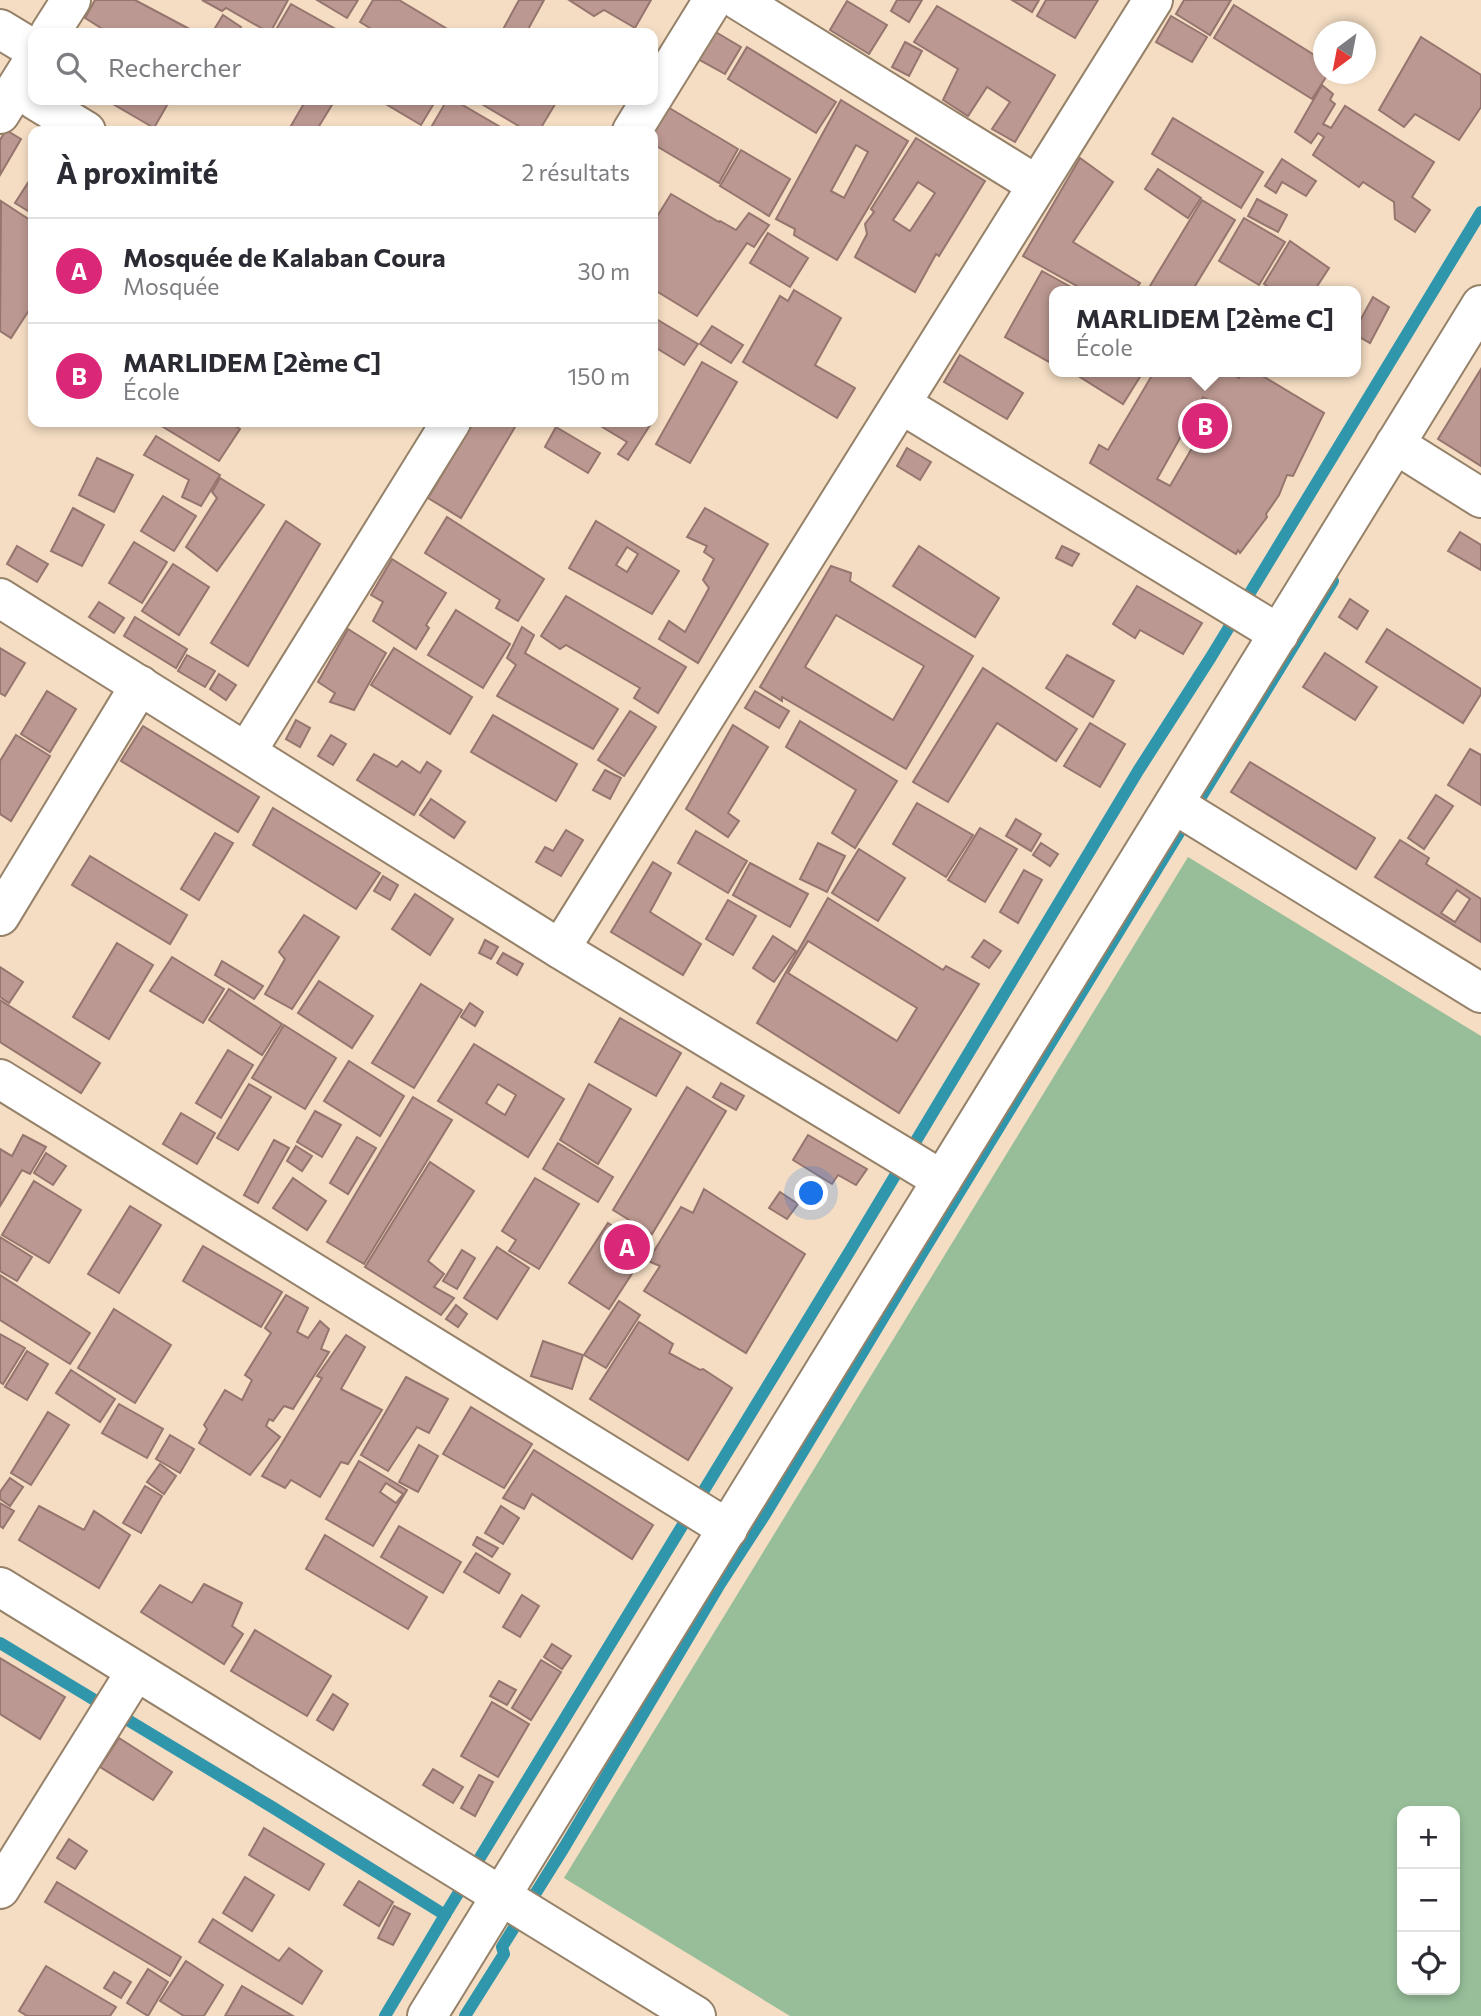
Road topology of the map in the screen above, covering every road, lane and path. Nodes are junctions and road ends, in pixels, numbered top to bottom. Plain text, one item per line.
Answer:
1 (71, 0) edge
2 (713, 0) edge
3 (738, 0) edge
4 (1153, 0) edge
5 (53, 28) edge
6 (0, 29) edge
7 (28, 46) edge
8 (658, 89) edge
9 (45, 105) edge
10 (648, 105) edge
11 (78, 126) edge
12 (635, 126) edge
13 (1037, 186) junction
14 (1481, 305) edge
15 (901, 404) junction
16 (448, 427) edge
17 (1395, 444) junction
18 (1481, 498) edge
19 (0, 598) edge
20 (1279, 634) junction
21 (140, 685) junction
22 (247, 751) junction
23 (1174, 804) junction
24 (0, 916) edge
25 (561, 950) junction
26 (1481, 993) edge
27 (0, 1079) edge
28 (942, 1180) junction
29 (728, 1529) junction
30 (0, 1587) edge
31 (136, 1671) junction
32 (0, 1889) edge
33 (502, 1895) junction
34 (427, 2016) edge
35 (696, 2016) edge

1 - 5 street
2 - 8 street
3 - 13 street
4 - 13 street
6 - 7 street
9 - 11 street
10 - 12 street
13 - 15 street
14 - 17 street
15 - 20 street
15 - 25 street
16 - 22 street
17 - 18 street
17 - 20 street
19 - 21 street
20 - 23 street
21 - 22 street
21 - 24 street
22 - 25 street
23 - 26 street
23 - 28 street
25 - 28 street
27 - 29 street
28 - 29 street
29 - 33 street
30 - 31 street
31 - 32 street
31 - 33 street
33 - 34 street
33 - 35 street

